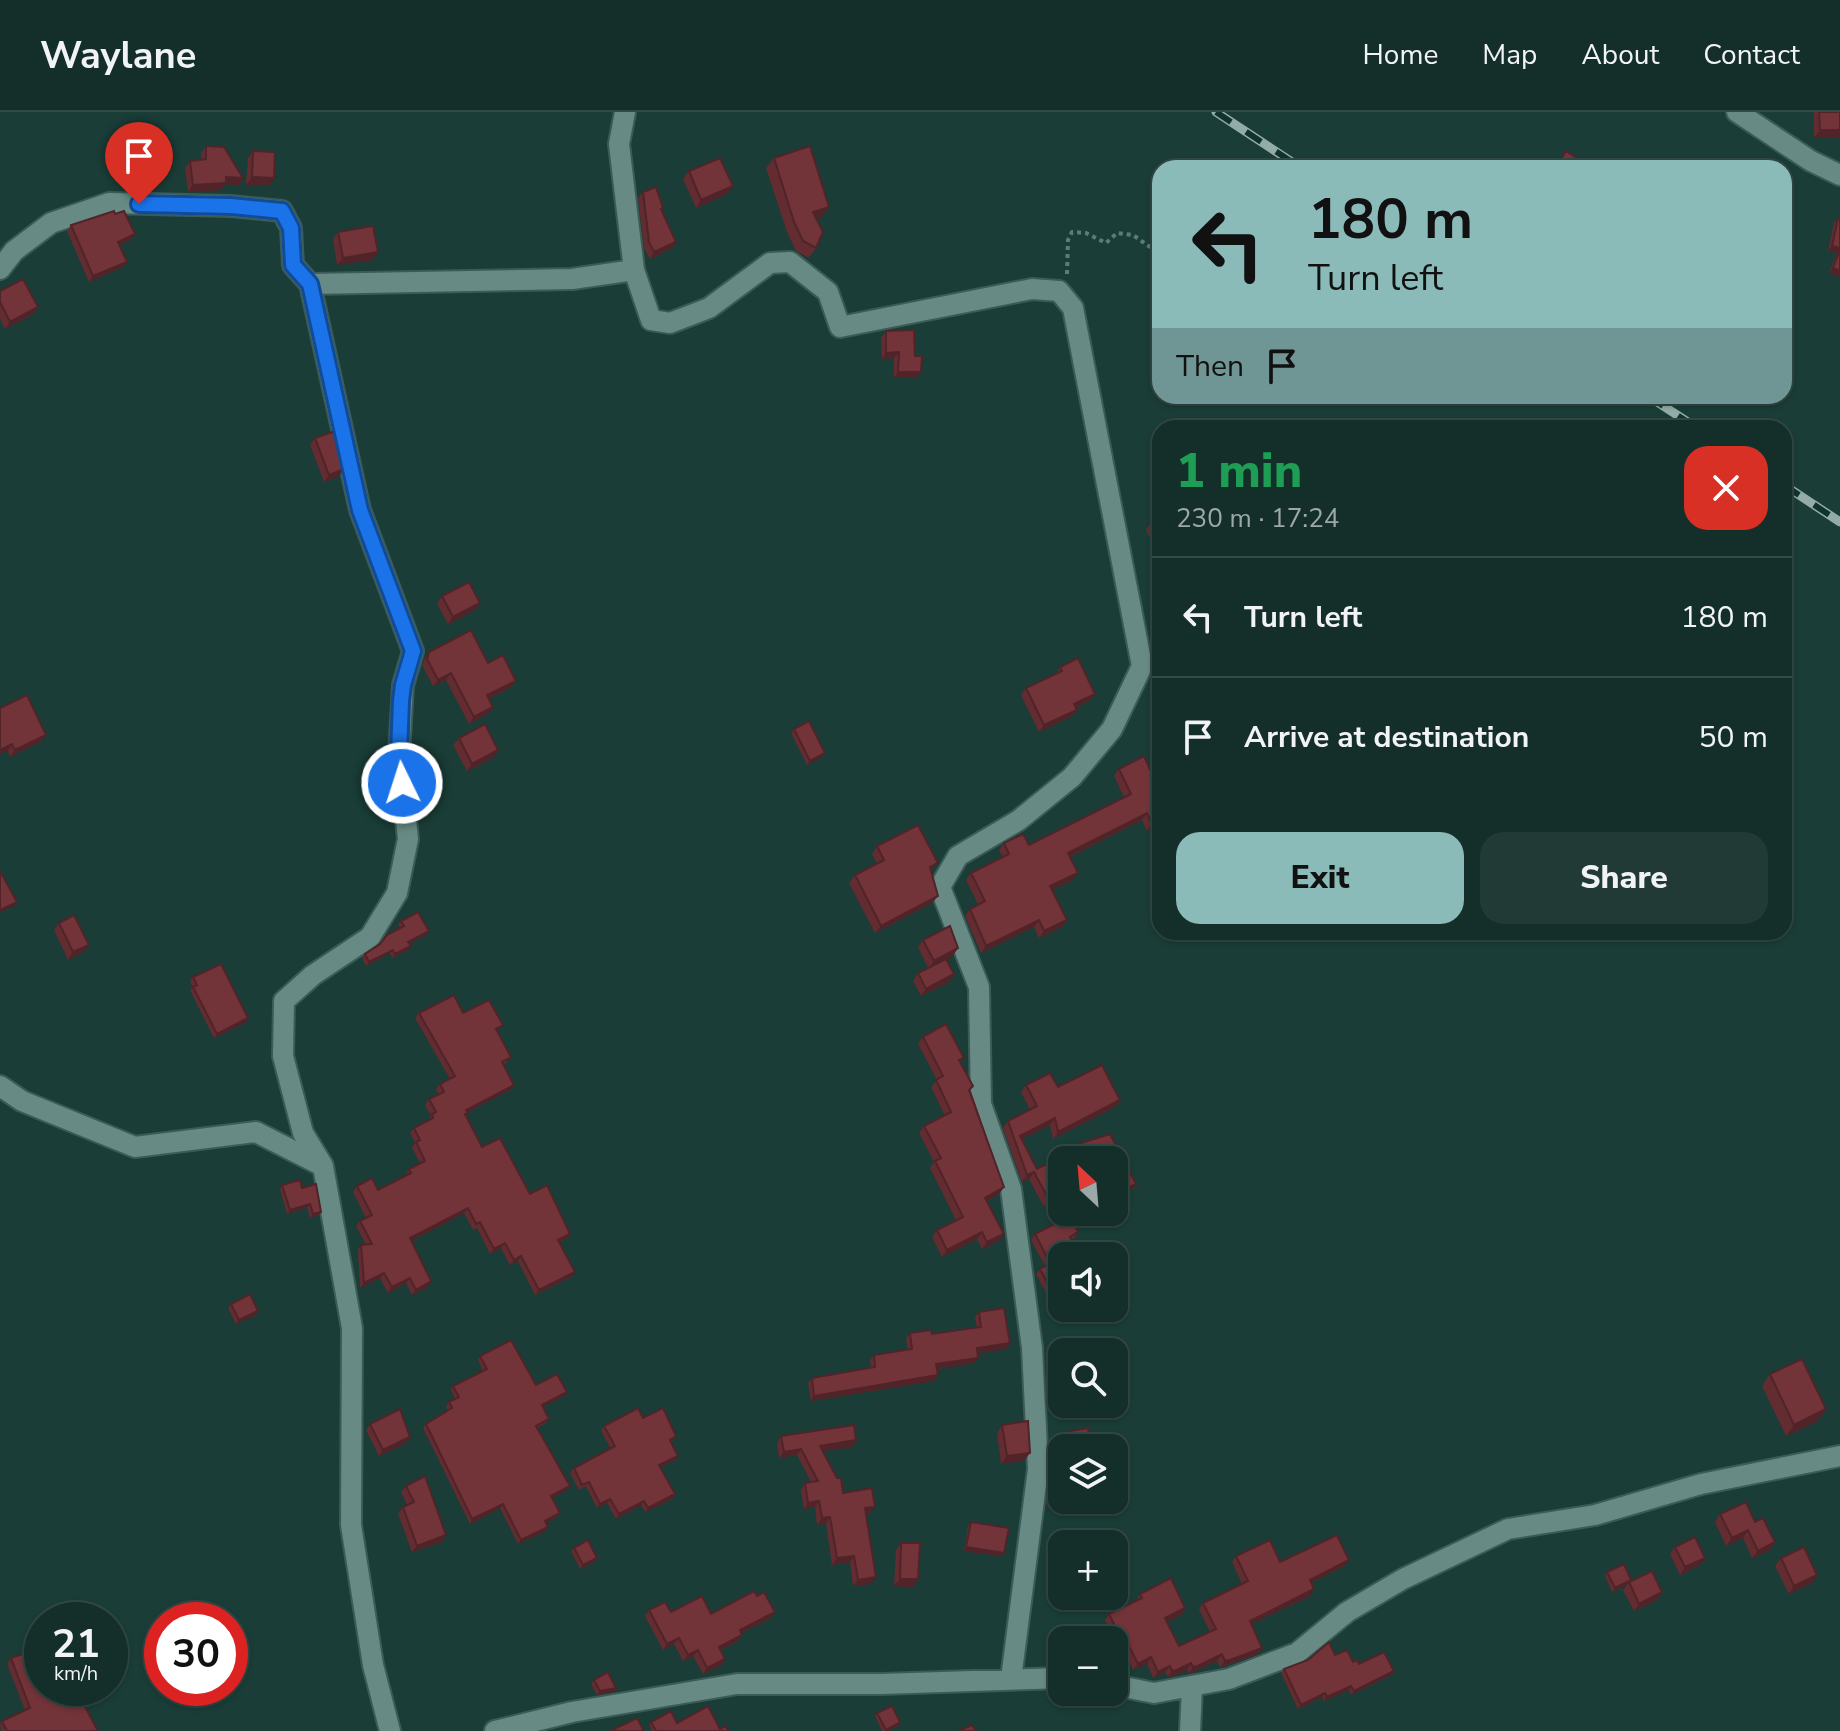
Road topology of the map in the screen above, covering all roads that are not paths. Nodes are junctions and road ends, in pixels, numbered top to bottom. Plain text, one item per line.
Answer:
1 (625, 112) edge
2 (1737, 112) edge
3 (1840, 175) edge
4 (0, 269) edge
5 (634, 270) junction
6 (310, 284) junction
7 (0, 1086) edge
8 (323, 1166) junction
9 (1840, 1456) edge
10 (1048, 1678) edge
11 (1011, 1679) junction
12 (1192, 1686) junction
13 (1128, 1688) edge
14 (390, 1731) edge
15 (495, 1731) edge
16 (1190, 1731) edge

1 - 5 street
2 - 3 street
4 - 6 street
5 - 6 street
5 - 11 street
6 - 8 street
7 - 8 street
8 - 14 street
9 - 12 street
10 - 11 street
11 - 15 street
12 - 13 street
12 - 16 street

